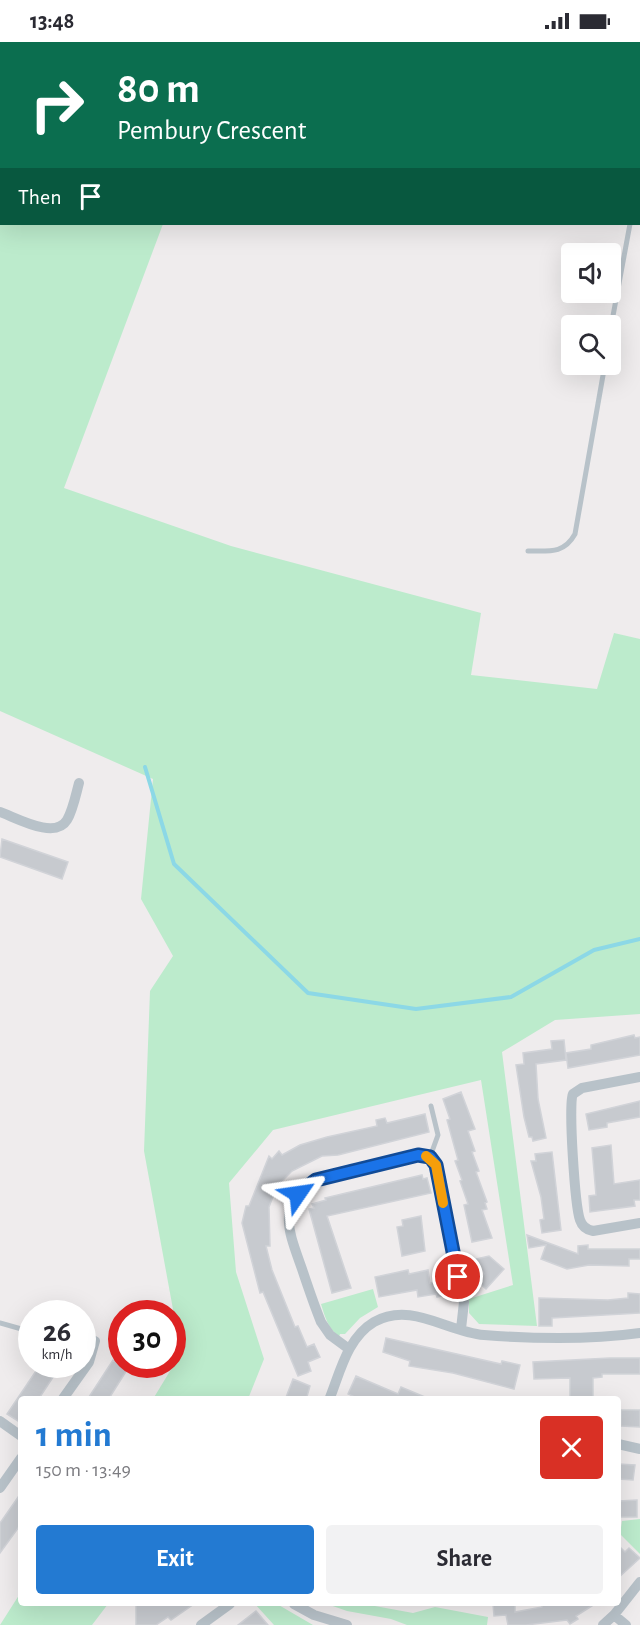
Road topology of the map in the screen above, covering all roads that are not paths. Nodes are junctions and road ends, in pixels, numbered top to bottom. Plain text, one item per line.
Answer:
1 (630, 225) edge
2 (613, 315) edge
3 (603, 375) edge
4 (528, 551) dead end
5 (79, 783) dead end
6 (0, 812) edge
7 (640, 1077) edge
8 (431, 1106) dead end
9 (430, 1157) junction
10 (640, 1223) edge
11 (0, 1323) edge
12 (18, 1328) edge
13 (461, 1329) junction
14 (640, 1333) edge
15 (349, 1349) junction
16 (75, 1378) edge
17 (64, 1396) edge
18 (331, 1396) edge
19 (0, 1421) edge
20 (18, 1434) edge
21 (621, 1445) edge
22 (640, 1449) edge
23 (18, 1462) edge
24 (0, 1488) edge
25 (640, 1582) edge
26 (227, 1606) edge
27 (298, 1606) edge
28 (614, 1615) junction
29 (201, 1625) edge
30 (347, 1625) edge
31 (603, 1625) edge
32 (626, 1625) edge

1 - 2 lane
3 - 4 lane
5 - 6 street
7 - 10 street
8 - 9 lane
9 - 13 street
9 - 15 street
11 - 12 lane
13 - 14 street
13 - 15 street
15 - 18 street
16 - 17 street
19 - 20 street
21 - 22 street
23 - 24 street
25 - 28 street
26 - 29 street
27 - 30 street
28 - 31 street
28 - 32 street

